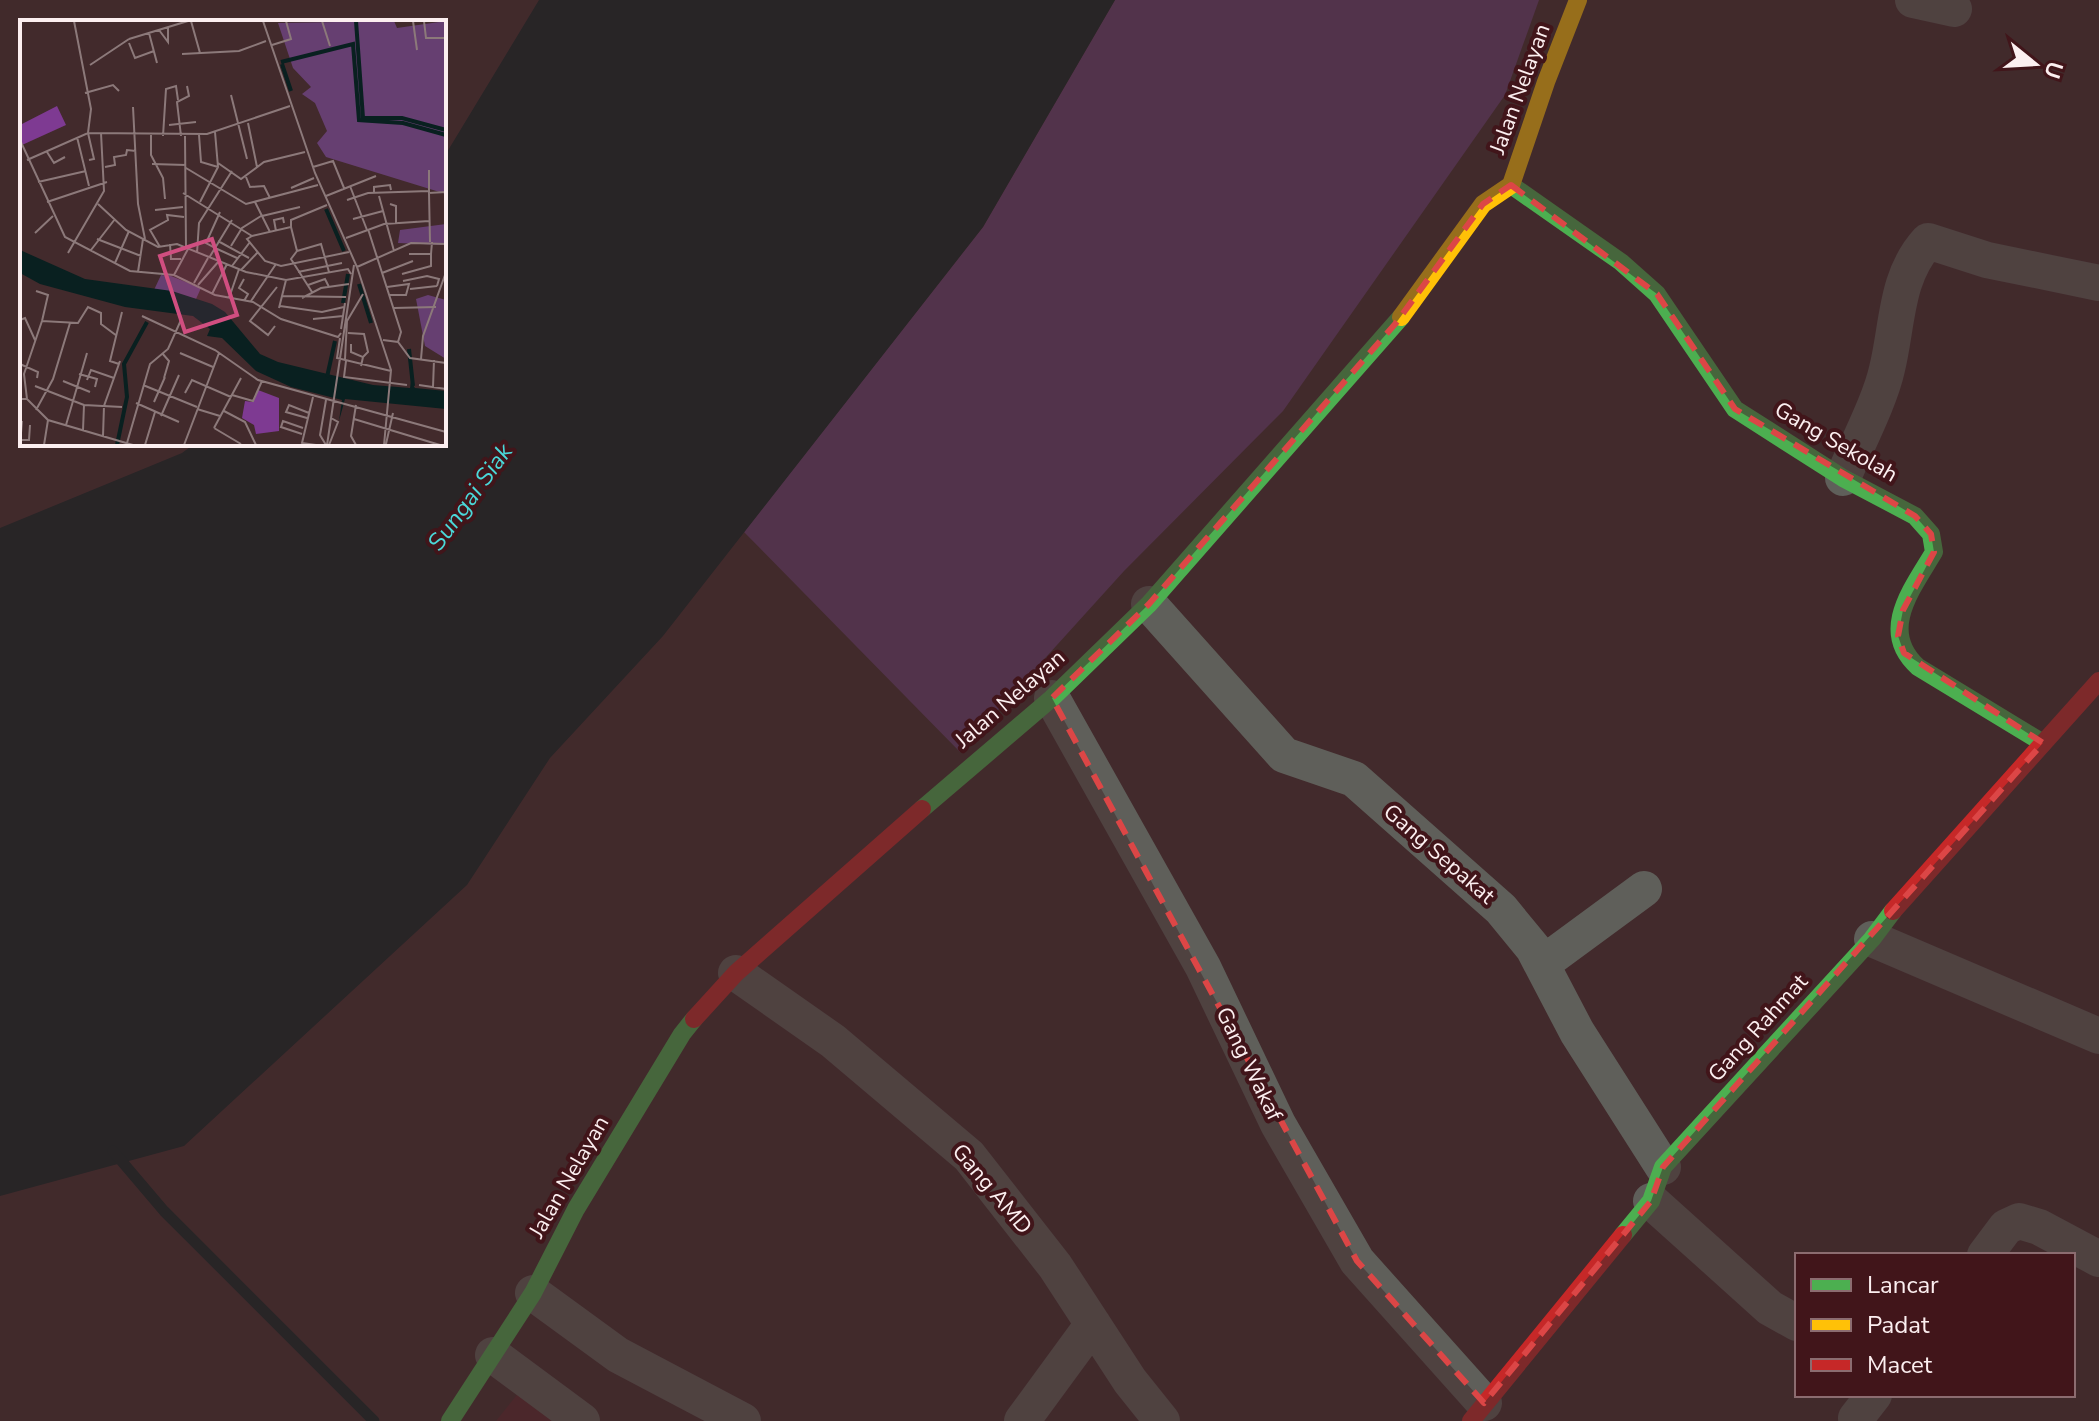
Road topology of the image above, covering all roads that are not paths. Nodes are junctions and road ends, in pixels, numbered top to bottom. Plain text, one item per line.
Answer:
1 (1578, 0) edge
2 (1913, 0) edge
3 (1954, 9) dead end
4 (1511, 185) junction
5 (2099, 283) edge
6 (1843, 478) junction
7 (1149, 604) junction
8 (2095, 690) edge
9 (1052, 698) junction
10 (2043, 743) junction
11 (1644, 889) dead end
12 (1872, 939) junction
13 (1542, 964) junction
14 (736, 973) junction
15 (2099, 1036) edge
16 (1663, 1167) junction
17 (1651, 1201) junction
18 (1986, 1253) edge
19 (2099, 1259) edge
20 (533, 1293) junction
21 (1795, 1322) edge
22 (1093, 1324) junction
23 (493, 1355) junction
24 (1477, 1412) edge
25 (450, 1421) edge
26 (582, 1421) edge
27 (743, 1421) edge
28 (1022, 1421) edge
29 (1162, 1421) edge

1 - 4 main road, Jalan Nelayan
2 - 3 street
4 - 6 main road, Gang Sekolah
4 - 7 main road, Jalan Nelayan
5 - 6 street
6 - 10 main road, Gang Sekolah
7 - 9 main road, Jalan Nelayan
7 - 13 street, Gang Sepakat
8 - 10 main road, Gang Rahmat
9 - 14 main road, Jalan Nelayan
9 - 24 street, Gang Wakaf
10 - 12 main road, Gang Rahmat
11 - 13 street
12 - 15 street
12 - 16 main road, Gang Rahmat
13 - 16 street, Gang Sepakat
14 - 20 main road, Jalan Nelayan
14 - 22 street, Gang AMD
16 - 17 main road, Gang Rahmat
17 - 21 street
17 - 24 main road, Gang Rahmat
18 - 19 street
20 - 23 main road, Jalan Nelayan
20 - 27 street
22 - 28 street
22 - 29 street, Gang AMD
23 - 25 main road, Jalan Nelayan
23 - 26 street

